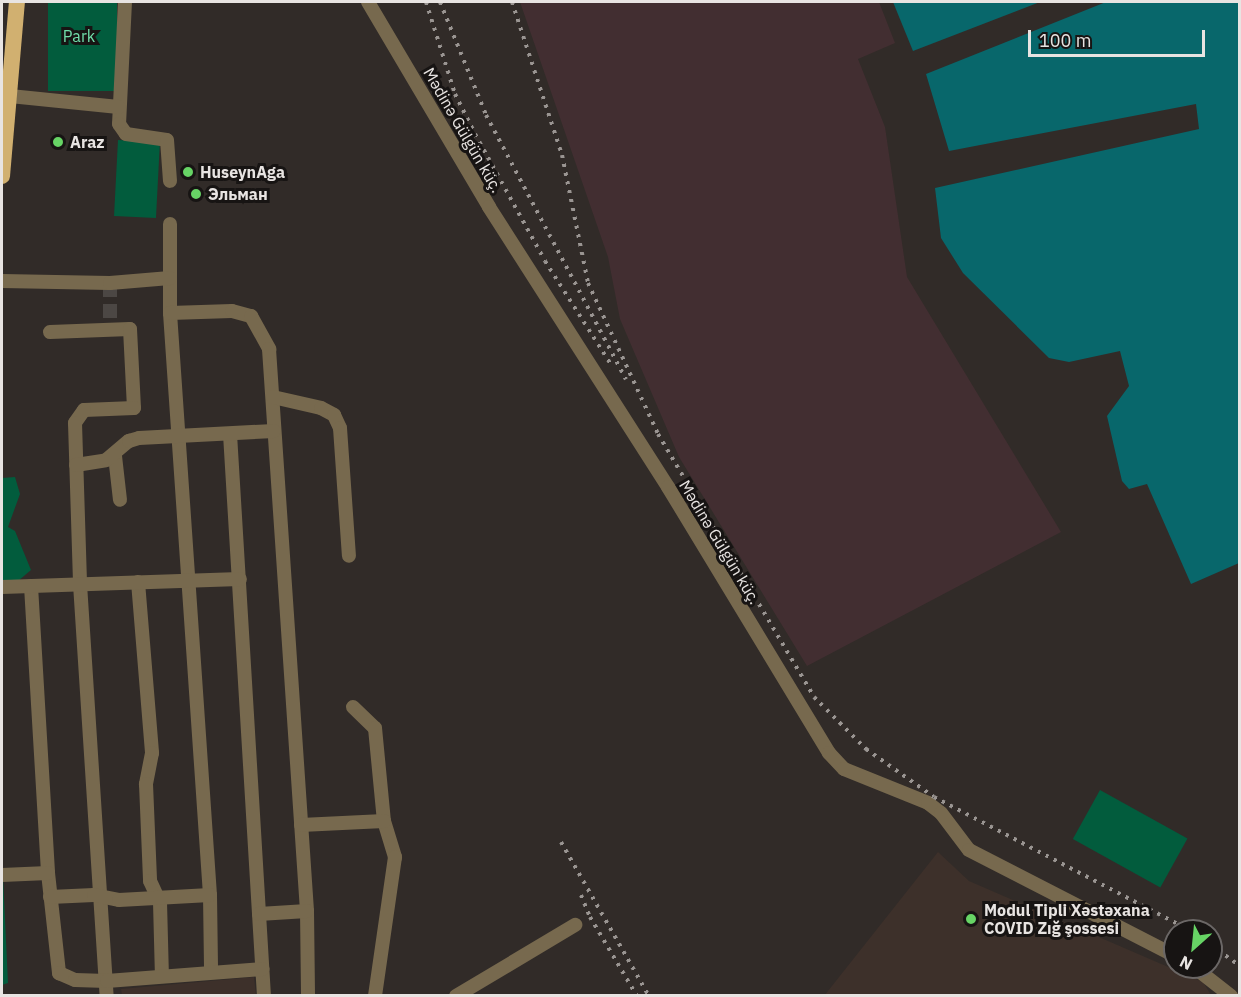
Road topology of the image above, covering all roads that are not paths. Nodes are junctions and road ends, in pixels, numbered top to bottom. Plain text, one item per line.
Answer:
1 (17, 2) edge
2 (125, 2) edge
3 (368, 2) edge
4 (10, 96) junction
5 (118, 107) junction
6 (2, 176) edge
7 (170, 181) dead end
8 (170, 224) dead end
9 (170, 278) junction
10 (2, 281) edge
11 (170, 313) junction
12 (50, 332) dead end
13 (273, 397) junction
14 (274, 431) junction
15 (230, 434) junction
16 (179, 436) junction
17 (115, 456) junction
18 (76, 465) junction
19 (120, 500) dead end
20 (348, 556) dead end
21 (240, 579) junction
22 (190, 580) junction
23 (138, 582) junction
24 (80, 584) junction
25 (31, 586) junction
26 (2, 587) edge
27 (353, 707) dead end
28 (384, 821) junction
29 (301, 825) junction
30 (48, 873) junction
31 (2, 875) edge
32 (157, 895) junction
33 (210, 895) junction
34 (50, 897) junction
35 (104, 897) junction
36 (307, 911) junction
37 (259, 914) junction
38 (575, 924) dead end
39 (1163, 950) edge
40 (263, 969) junction
41 (211, 971) junction
42 (162, 976) junction
43 (1209, 979) edge
44 (107, 981) junction
45 (107, 996) edge
46 (264, 996) edge
47 (308, 996) edge
48 (375, 996) edge
49 (456, 996) edge
50 (1231, 996) edge

1 - 4 highway
2 - 5 street
3 - 39 street, Mədinə Gülgün küç.
4 - 5 street
4 - 6 highway
5 - 7 street
8 - 9 street
9 - 10 street
9 - 11 street
11 - 13 street
11 - 16 street
12 - 18 street
13 - 14 street
13 - 20 street
14 - 15 street
14 - 29 street
15 - 16 street
15 - 21 street
16 - 17 street
16 - 22 street
17 - 18 street
17 - 19 street
18 - 24 street
21 - 22 street
21 - 37 street
22 - 23 street
22 - 33 street
23 - 24 street
23 - 32 street
24 - 25 street
24 - 35 street
25 - 26 street
25 - 30 street
27 - 28 street
28 - 29 street
28 - 48 street
29 - 36 street
30 - 31 street
30 - 34 street
32 - 33 street
32 - 35 street
32 - 42 street
33 - 41 street
34 - 35 street
34 - 44 street
35 - 44 street
36 - 37 street
36 - 47 street
37 - 40 street
38 - 49 street
40 - 41 street
40 - 46 street
41 - 42 street
42 - 44 street
43 - 50 street
44 - 45 street

